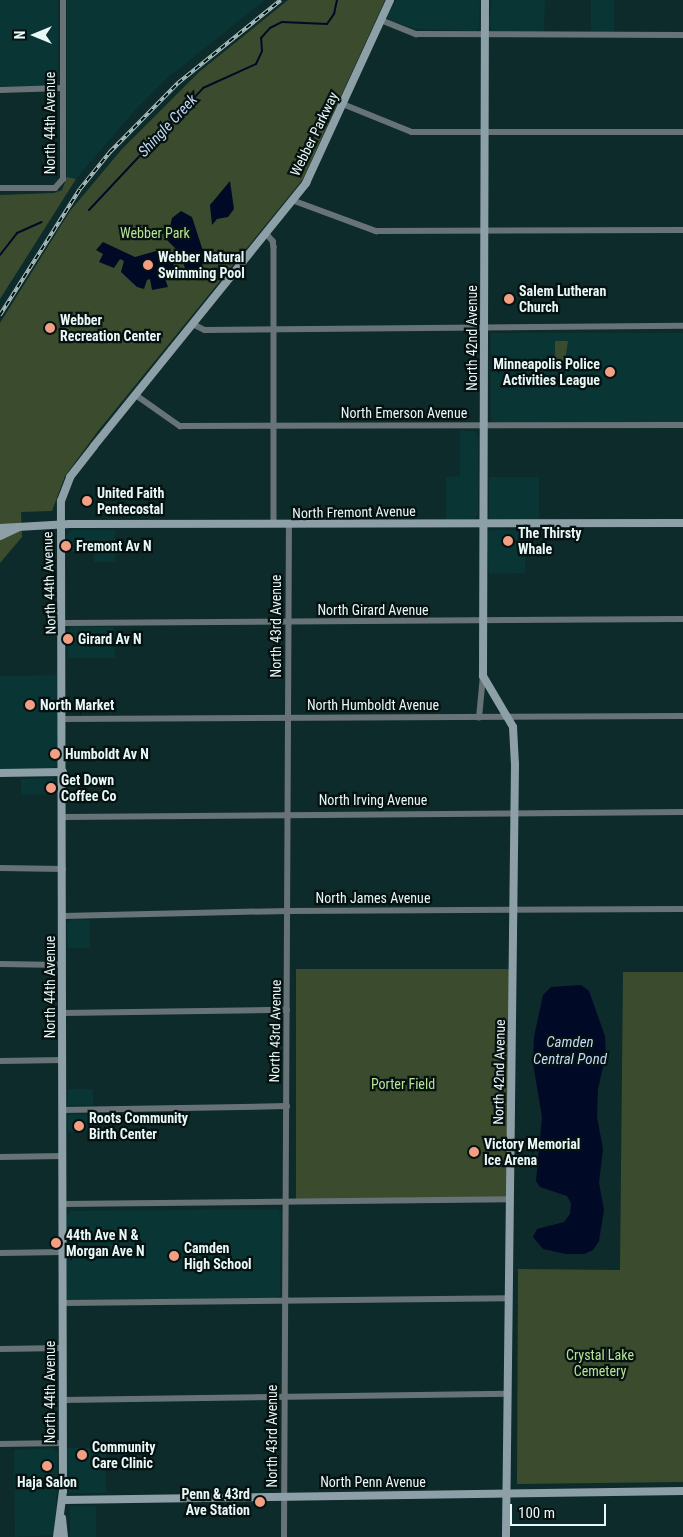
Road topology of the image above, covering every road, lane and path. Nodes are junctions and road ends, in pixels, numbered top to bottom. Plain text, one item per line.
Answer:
1 (63, 0) edge
2 (390, 0) edge
3 (485, 0) edge
4 (381, 20) junction
5 (486, 35) junction
6 (683, 35) edge
7 (63, 88) junction
8 (0, 90) edge
9 (343, 104) junction
10 (486, 132) junction
11 (683, 132) edge
12 (0, 188) edge
13 (292, 200) junction
14 (683, 230) edge
15 (485, 231) junction
16 (266, 233) junction
17 (192, 324) junction
18 (683, 326) edge
19 (485, 327) junction
20 (274, 329) junction
21 (136, 395) junction
22 (683, 425) edge
23 (275, 426) junction
24 (484, 426) junction
25 (70, 477) joint
26 (274, 522) junction
27 (484, 523) junction
28 (683, 523) edge
29 (60, 524) junction
30 (289, 526) junction
31 (0, 532) edge
32 (683, 619) edge
33 (483, 621) junction
34 (289, 623) junction
35 (63, 624) junction
36 (483, 676) junction
37 (683, 716) edge
38 (288, 717) junction
39 (479, 718) junction
40 (508, 718) junction
41 (63, 720) junction
42 (63, 772) junction
43 (0, 773) edge
44 (514, 812) junction
45 (683, 812) edge
46 (288, 813) junction
47 (64, 817) junction
48 (0, 868) edge
49 (63, 869) junction
50 (683, 908) edge
51 (513, 910) junction
52 (288, 911) junction
53 (63, 916) junction
54 (0, 964) edge
55 (62, 965) junction
56 (287, 1010) junction
57 (62, 1013) junction
58 (0, 1060) edge
59 (64, 1060) junction
60 (287, 1106) junction
61 (63, 1110) junction
62 (64, 1156) junction
63 (0, 1157) edge
64 (510, 1199) junction
65 (286, 1203) junction
66 (63, 1204) junction
67 (63, 1252) junction
68 (0, 1253) edge
69 (508, 1298) junction
70 (285, 1301) junction
71 (63, 1303) junction
72 (63, 1348) junction
73 (0, 1349) edge
74 (508, 1394) junction
75 (285, 1397) junction
76 (63, 1400) junction
77 (63, 1443) junction
78 (0, 1444) edge
79 (683, 1491) edge
80 (506, 1493) junction
81 (284, 1495) junction
82 (62, 1500) junction
83 (62, 1518) junction
84 (57, 1537) edge
85 (64, 1537) edge
86 (284, 1537) edge
87 (506, 1537) edge

1 - 7 street, North 44th Avenue
2 - 4 street, Webber Parkway
3 - 5 street, North 42nd Avenue
4 - 5 street
4 - 9 street, Webber Parkway
5 - 6 street
5 - 10 street, North 42nd Avenue
7 - 8 street
7 - 12 street, North 44th Avenue
9 - 10 street
9 - 13 street, Webber Parkway
10 - 11 street
10 - 15 street, North 42nd Avenue
13 - 15 street
13 - 16 street, Webber Parkway
14 - 15 street
15 - 19 street, North 42nd Avenue
16 - 17 street, Webber Parkway
16 - 20 street
17 - 20 street
17 - 21 street, Webber Parkway
18 - 19 street
19 - 20 street
19 - 24 street, North 42nd Avenue
20 - 23 street
21 - 23 street, North Emerson Avenue
21 - 25 street, Webber Parkway
22 - 24 street, North Emerson Avenue
23 - 24 street, North Emerson Avenue
23 - 26 street
24 - 27 street, North 42nd Avenue
25 - 29 street, North 44th Avenue
26 - 29 street, North Fremont Avenue
26 - 30 street, North Fremont Avenue
27 - 28 street, North Fremont Avenue
27 - 30 street, North Fremont Avenue
27 - 33 street, North 42nd Avenue
29 - 31 street, North Fremont Avenue
29 - 35 street, North 44th Avenue
30 - 34 street, North 43rd Avenue
32 - 33 street, North Girard Avenue
33 - 34 street, North Girard Avenue
33 - 36 street, North 42nd Avenue
34 - 35 street, North Girard Avenue
34 - 38 street, North 43rd Avenue
35 - 41 street, North 44th Avenue
36 - 39 street, North 42nd Avenue
36 - 40 street, North 42nd Avenue
37 - 40 street, North Humboldt Avenue
38 - 39 street, North Humboldt Avenue
38 - 41 street, North Humboldt Avenue
38 - 46 street, North 43rd Avenue
39 - 40 street, North Humboldt Avenue
40 - 44 street, North 42nd Avenue
41 - 42 street, North 44th Avenue
42 - 43 street
42 - 47 street, North 44th Avenue
44 - 45 street, North Irving Avenue
44 - 46 street, North Irving Avenue
44 - 51 street, North 42nd Avenue
46 - 47 street, North Irving Avenue
46 - 52 street, North 43rd Avenue
47 - 49 street, North 44th Avenue
48 - 49 street
49 - 53 street, North 44th Avenue
50 - 51 street, North James Avenue
51 - 52 street, North James Avenue
51 - 64 street, North 42nd Avenue
52 - 53 street, North James Avenue
52 - 56 street, North 43rd Avenue
53 - 55 street, North 44th Avenue
54 - 55 street
55 - 57 street, North 44th Avenue
56 - 57 street
56 - 60 street, North 43rd Avenue
57 - 59 street, North 44th Avenue
58 - 59 street
59 - 61 street, North 44th Avenue
60 - 61 street
60 - 65 street, North 43rd Avenue
61 - 62 street, North 44th Avenue
62 - 63 street
62 - 66 street, North 44th Avenue
64 - 65 street
64 - 69 street, North 42nd Avenue
65 - 66 street
65 - 70 street, North 43rd Avenue
66 - 67 street, North 44th Avenue
67 - 68 street
67 - 71 street, North 44th Avenue
69 - 70 street
69 - 74 street, North 42nd Avenue
70 - 71 street
70 - 75 street, North 43rd Avenue
71 - 72 street, North 44th Avenue
72 - 73 street
72 - 76 street, North 44th Avenue
74 - 75 street
74 - 80 street, North 42nd Avenue
75 - 76 street
75 - 81 street, North 43rd Avenue
76 - 77 street, North 44th Avenue
77 - 78 street
77 - 82 street, North 44th Avenue
79 - 80 street, North Penn Avenue
80 - 81 street, North Penn Avenue
80 - 87 street, North 42nd Avenue
81 - 82 street, North Penn Avenue
81 - 86 street, North 43rd Avenue
82 - 83 street, North 44th Avenue
83 - 84 street
83 - 85 street

